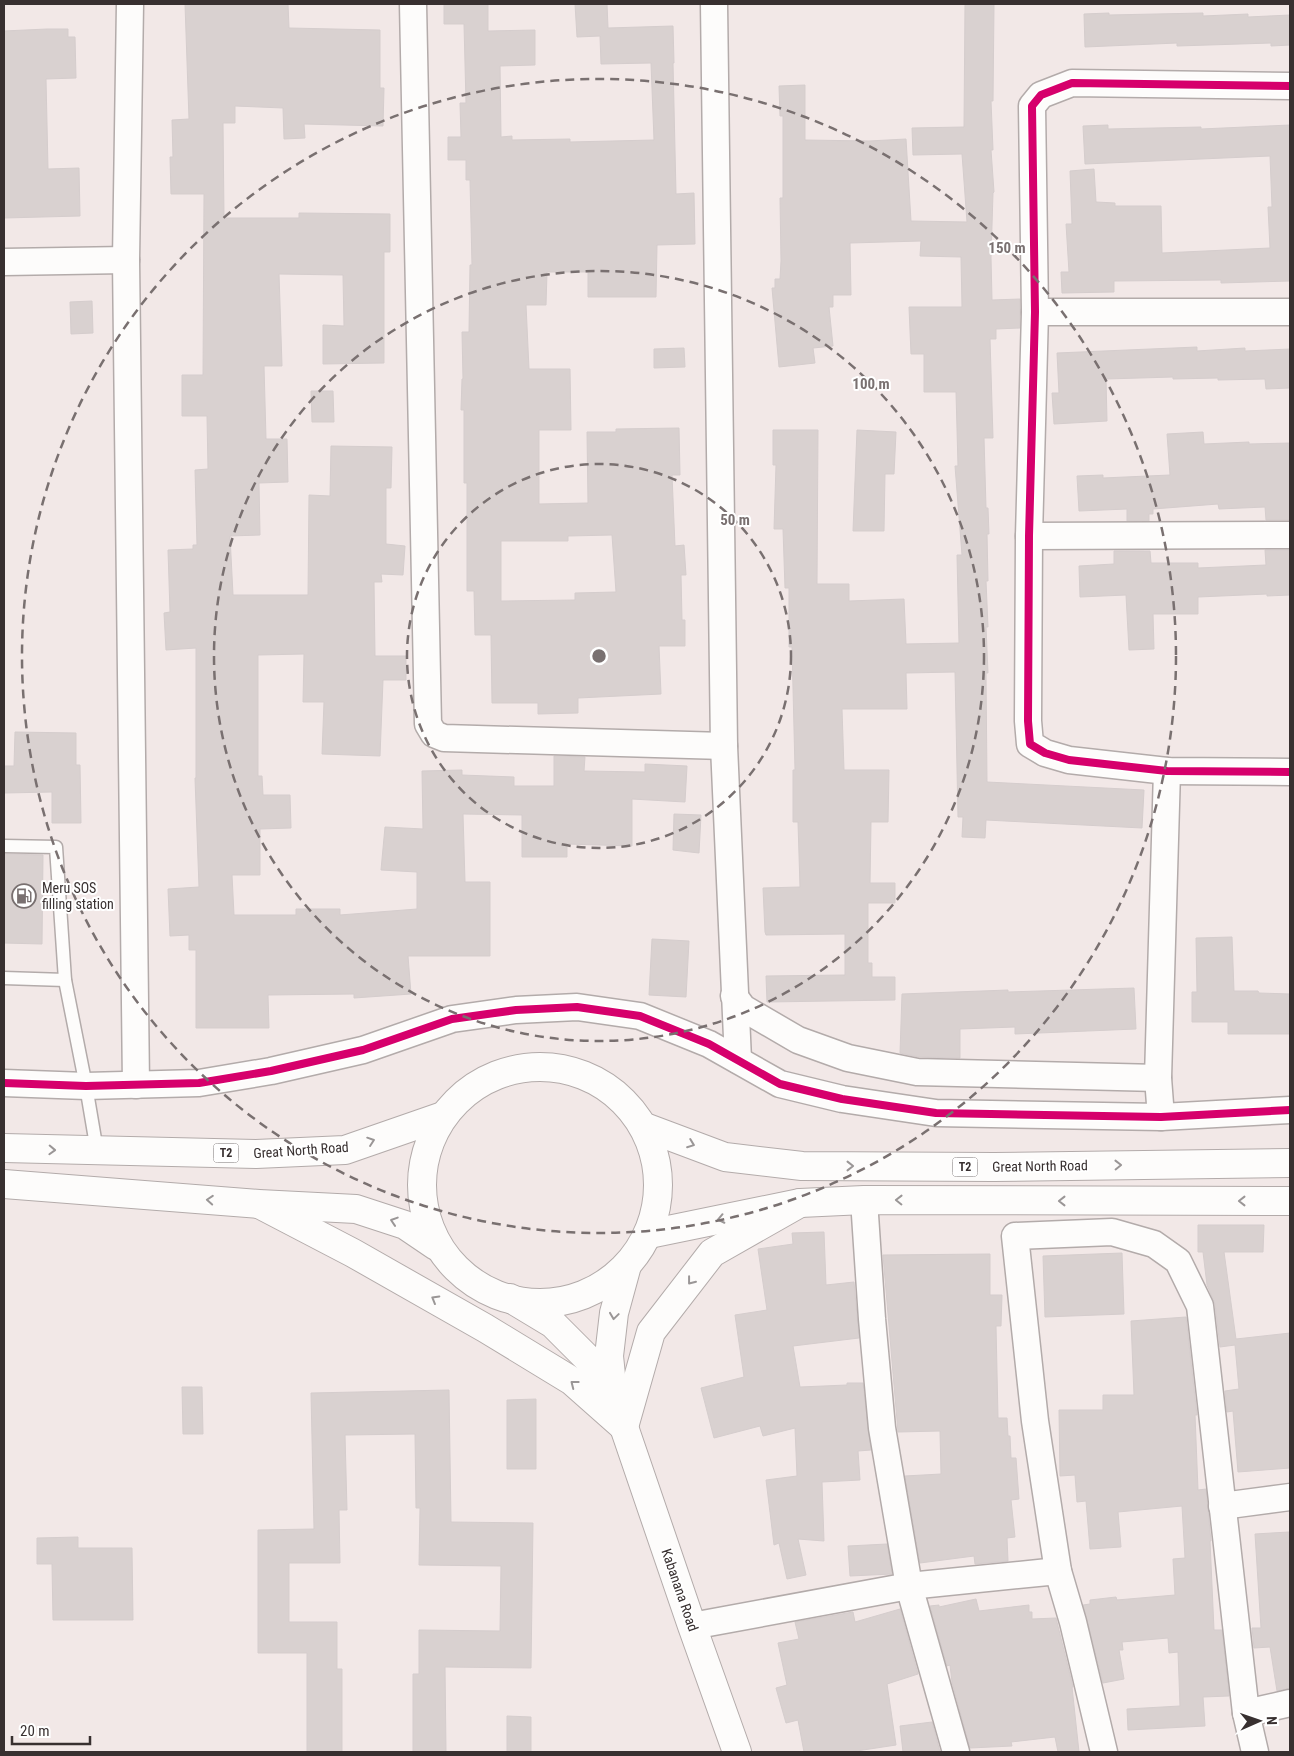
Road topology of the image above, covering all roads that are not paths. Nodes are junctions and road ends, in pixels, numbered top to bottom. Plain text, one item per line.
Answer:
1 (130, 4) edge
2 (413, 4) edge
3 (714, 4) edge
4 (1290, 86) edge
5 (126, 260) junction
6 (4, 262) edge
7 (1035, 312) junction
8 (1290, 312) edge
9 (1290, 535) edge
10 (1029, 536) junction
11 (724, 746) junction
12 (1167, 771) junction
13 (1290, 772) edge
14 (4, 846) edge
15 (4, 978) edge
16 (64, 980) junction
17 (734, 996) junction
18 (738, 1060) junction
19 (1158, 1078) junction
20 (4, 1083) edge
21 (136, 1085) junction
22 (86, 1086) junction
23 (1290, 1110) edge
24 (443, 1116) junction
25 (1161, 1117) junction
26 (645, 1127) junction
27 (4, 1148) edge
28 (97, 1151) junction
29 (1290, 1163) edge
30 (4, 1184) edge
31 (864, 1200) junction
32 (1290, 1201) edge
33 (800, 1203) junction
34 (259, 1204) junction
35 (649, 1234) junction
36 (436, 1246) junction
37 (626, 1269) junction
38 (510, 1298) junction
39 (614, 1401) junction
40 (624, 1427) junction
41 (1290, 1497) edge
42 (1222, 1506) junction
43 (1058, 1571) junction
44 (909, 1586) junction
45 (692, 1626) junction
46 (1290, 1703) edge
47 (1246, 1713) junction
48 (737, 1752) edge
49 (956, 1752) edge
50 (1104, 1752) edge
51 (1255, 1752) edge

1 - 5 street
2 - 11 street
3 - 11 street
4 - 7 street
5 - 6 street
5 - 21 street
7 - 8 street
7 - 10 street
9 - 10 street
10 - 12 street
11 - 17 street
12 - 13 street
12 - 19 street
14 - 16 lane
15 - 16 lane
16 - 22 lane
17 - 18 street
17 - 19 street
18 - 21 street
18 - 25 street
19 - 25 street
20 - 22 street
21 - 22 street
22 - 28 lane
23 - 25 street
24 - 26 main road, T2
28 -> 24 main road, Great North Road / T2
24 - 36 main road, T2
26 -> 29 main road, Great North Road / T2
26 - 35 main road, T2
27 -> 28 main road, Great North Road / T2
34 -> 30 main road, T2
32 -> 31 main road
31 - 33 main road
31 - 44 street
33 -> 35 main road
33 -> 40 main road
36 -> 34 main road, T2
40 -> 34 main road
35 - 37 main road, T2
36 - 38 main road, T2
37 - 38 main road, T2
37 -> 39 main road
38 - 39 main road
39 - 40 main road
40 - 45 main road, Kabanana Road
41 - 42 street
42 - 43 street
42 - 47 street
43 - 44 street
43 - 50 street
44 - 45 street
44 - 49 street
45 - 48 main road, Kabanana Road
46 - 47 street
47 - 51 street

